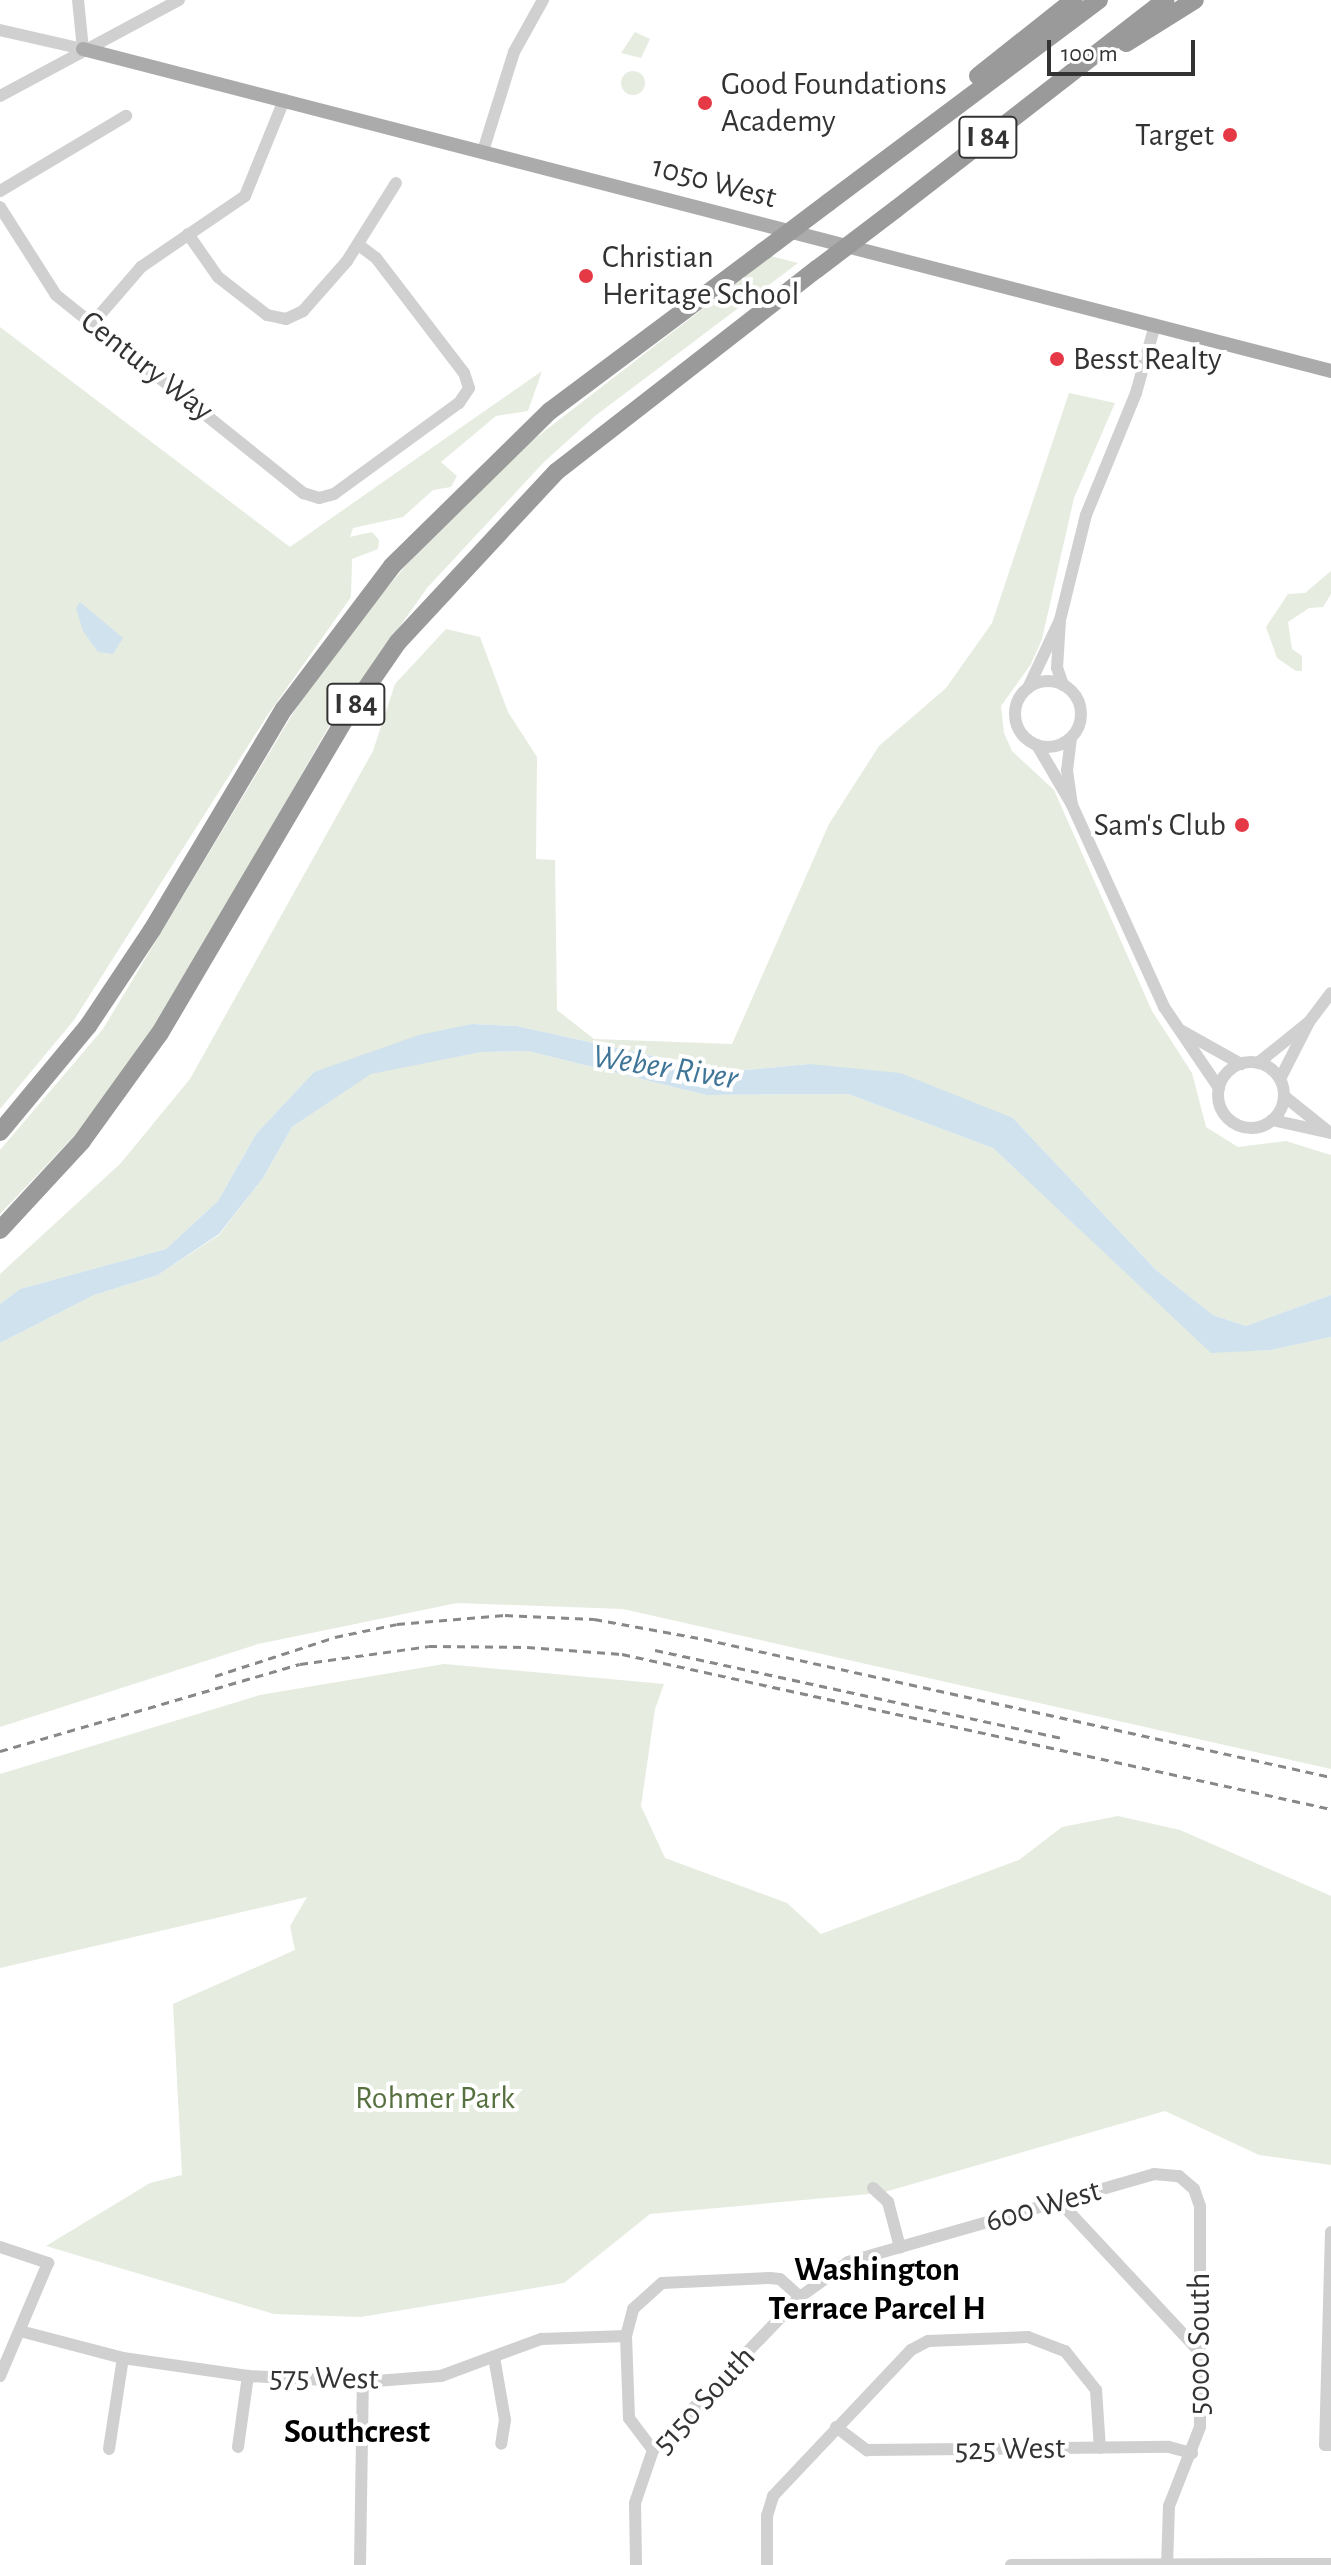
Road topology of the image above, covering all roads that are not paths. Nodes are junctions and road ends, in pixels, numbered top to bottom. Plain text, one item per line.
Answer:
1 (78, 0) edge
2 (179, 0) edge
3 (543, 0) edge
4 (1074, 0) edge
5 (1099, 0) edge
6 (1165, 0) edge
7 (1195, 0) edge
8 (0, 30) edge
9 (83, 49) junction
10 (1080, 65) junction
11 (0, 96) edge
12 (284, 100) junction
13 (126, 116) dead end
14 (483, 151) junction
15 (396, 183) dead end
16 (0, 191) edge
17 (829, 202) junction
18 (0, 207) edge
19 (188, 234) junction
20 (359, 245) junction
21 (91, 325) junction
22 (1155, 325) junction
23 (1331, 371) edge
24 (1060, 620) junction
25 (1063, 685) junction
26 (1028, 688) junction
27 (1071, 738) junction
28 (1037, 745) junction
29 (1072, 805) junction
30 (1331, 993) edge
31 (1309, 1022) junction
32 (1182, 1031) junction
33 (1258, 1063) junction
34 (1241, 1064) junction
35 (1280, 1079) junction
36 (1219, 1088) junction
37 (1284, 1096) junction
38 (1272, 1120) junction
39 (0, 1132) edge
40 (1330, 1132) edge
41 (0, 1230) edge
42 (1179, 2176) joint
43 (873, 2188) dead end
44 (1059, 2201) junction
45 (1330, 2232) edge
46 (0, 2247) edge
47 (900, 2247) junction
48 (800, 2297) junction
49 (20, 2331) junction
50 (626, 2336) junction
51 (1199, 2351) junction
52 (494, 2357) junction
53 (123, 2358) junction
54 (0, 2376) edge
55 (248, 2376) junction
56 (363, 2382) junction
57 (836, 2427) junction
58 (501, 2444) dead end
59 (1328, 2445) edge
60 (238, 2447) dead end
61 (1100, 2448) junction
62 (109, 2449) dead end
63 (653, 2450) junction
64 (1192, 2453) junction
65 (1167, 2564) edge
66 (1314, 2564) edge
67 (1331, 2564) edge
68 (360, 2565) edge
69 (636, 2565) edge
70 (767, 2565) edge
71 (1011, 2565) edge
72 (1020, 2565) edge

1 - 9 street
2 - 9 street
3 - 14 street
4 - 17 highway
5 - 17 highway, I 84
6 - 10 highway, I 84
7 - 10 highway
8 - 9 street
9 - 11 street
9 - 12 main road, 1050 West
10 - 41 highway, I 84, bridge
12 - 14 main road, 1050 West
12 - 19 street
13 - 16 street
14 - 22 main road, 1050 West
15 - 20 street
17 - 39 highway, I 84, bridge
18 - 21 street, Century Way
19 - 20 street
19 - 21 street
20 - 21 street, Century Way
22 - 23 main road, 1050 West
22 - 24 street
24 - 25 street
24 - 26 street
25 - 26 street
25 - 27 street
26 - 28 street
27 - 28 street
27 - 29 street
28 - 29 street
29 - 32 street
30 - 31 street
31 - 33 street
31 - 35 street
32 - 34 street
32 - 36 street
33 - 34 street
33 - 35 street
34 - 36 street
35 - 37 street
36 - 38 street
37 - 38 street
37 - 40 street
38 - 40 street
42 - 44 street, 600 West
42 - 51 street, 5000 South
43 - 47 street
44 - 47 street, 600 West
44 - 51 street
45 - 59 street
46 - 49 street
47 - 48 street, 600 West
48 - 50 street
48 - 63 street, 5150 South
49 - 53 street, 575 West
49 - 54 street
50 - 52 street, 575 West
50 - 63 street
51 - 64 street, 5000 South
52 - 56 street, 575 West
52 - 58 street
53 - 55 street, 575 West
53 - 62 street
55 - 56 street, 575 West
55 - 60 street
56 - 68 street
57 - 61 street, 525 West
57 - 61 street
57 - 70 street
61 - 64 street, 525 West
63 - 69 street, 5150 South
64 - 65 street, 5000 South
65 - 66 street
65 - 72 street
66 - 67 street
71 - 72 street

